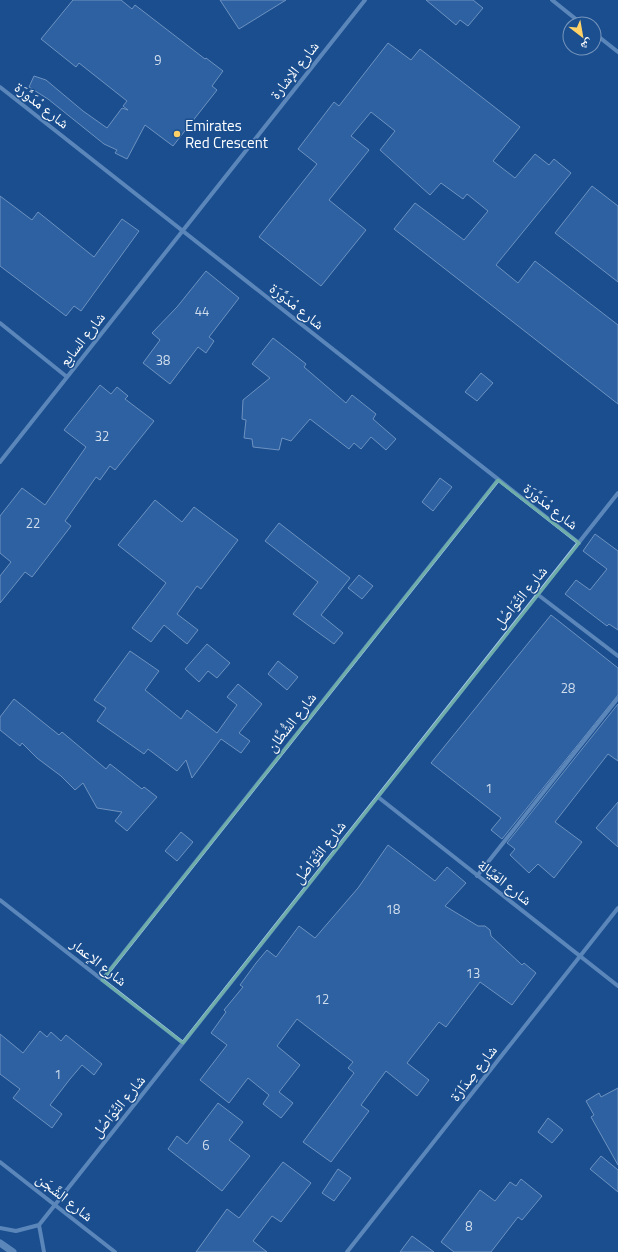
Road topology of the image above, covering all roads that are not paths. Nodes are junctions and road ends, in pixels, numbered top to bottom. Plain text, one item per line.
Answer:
1 (365, 0) edge
2 (552, 0) edge
3 (572, 16) edge
4 (602, 39) edge
5 (618, 52) edge
6 (0, 87) edge
7 (183, 231) junction
8 (0, 323) edge
9 (67, 377) junction
10 (0, 462) edge
11 (498, 480) junction
12 (618, 493) edge
13 (579, 543) junction
14 (537, 594) junction
15 (618, 656) edge
16 (618, 698) edge
17 (378, 796) junction
18 (477, 876) junction
19 (0, 900) edge
20 (618, 908) edge
21 (580, 956) junction
22 (102, 980) junction
23 (618, 986) edge
24 (184, 1043) junction
25 (0, 1162) edge
26 (55, 1205) junction
27 (39, 1225) junction
28 (0, 1228) edge
29 (0, 1243) edge
30 (13, 1252) edge
31 (44, 1252) edge
32 (115, 1252) edge
33 (347, 1252) edge

1 - 7 street, شارع الإشارة
2 - 3 street
4 - 5 street
6 - 7 street, شارع مْدَوَّرَة
7 - 9 street, شارع السابع
7 - 11 street, شارع مْدَوَّرَة
8 - 9 street
9 - 10 street, شارع السابع
11 - 13 street, شارع مْدَوَّرَة
11 - 22 street, شارع الشُّطَّان
12 - 13 street, شارع التَّوَاصُل
13 - 14 street, شارع التَّوَاصُل
14 - 15 street
14 - 17 street, شارع التَّوَاصُل
16 - 18 street
17 - 18 street, شارع العَيَّالة
17 - 24 street, شارع التَّوَاصُل
18 - 21 street, شارع العَيَّالة
19 - 22 street, شارع الإعمار
20 - 21 street, شارع صِدَارَة
21 - 23 street, شارع العَيَّالة
21 - 33 street, شارع صِدَارَة
22 - 24 street, شارع الإعمار
24 - 26 street, شارع التَّوَاصُل
25 - 26 street, شارع الشَّجَن
26 - 27 street, شارع التَّوَاصُل
26 - 32 street, شارع الشَّجَن
27 - 28 street
27 - 31 street
29 - 30 street

